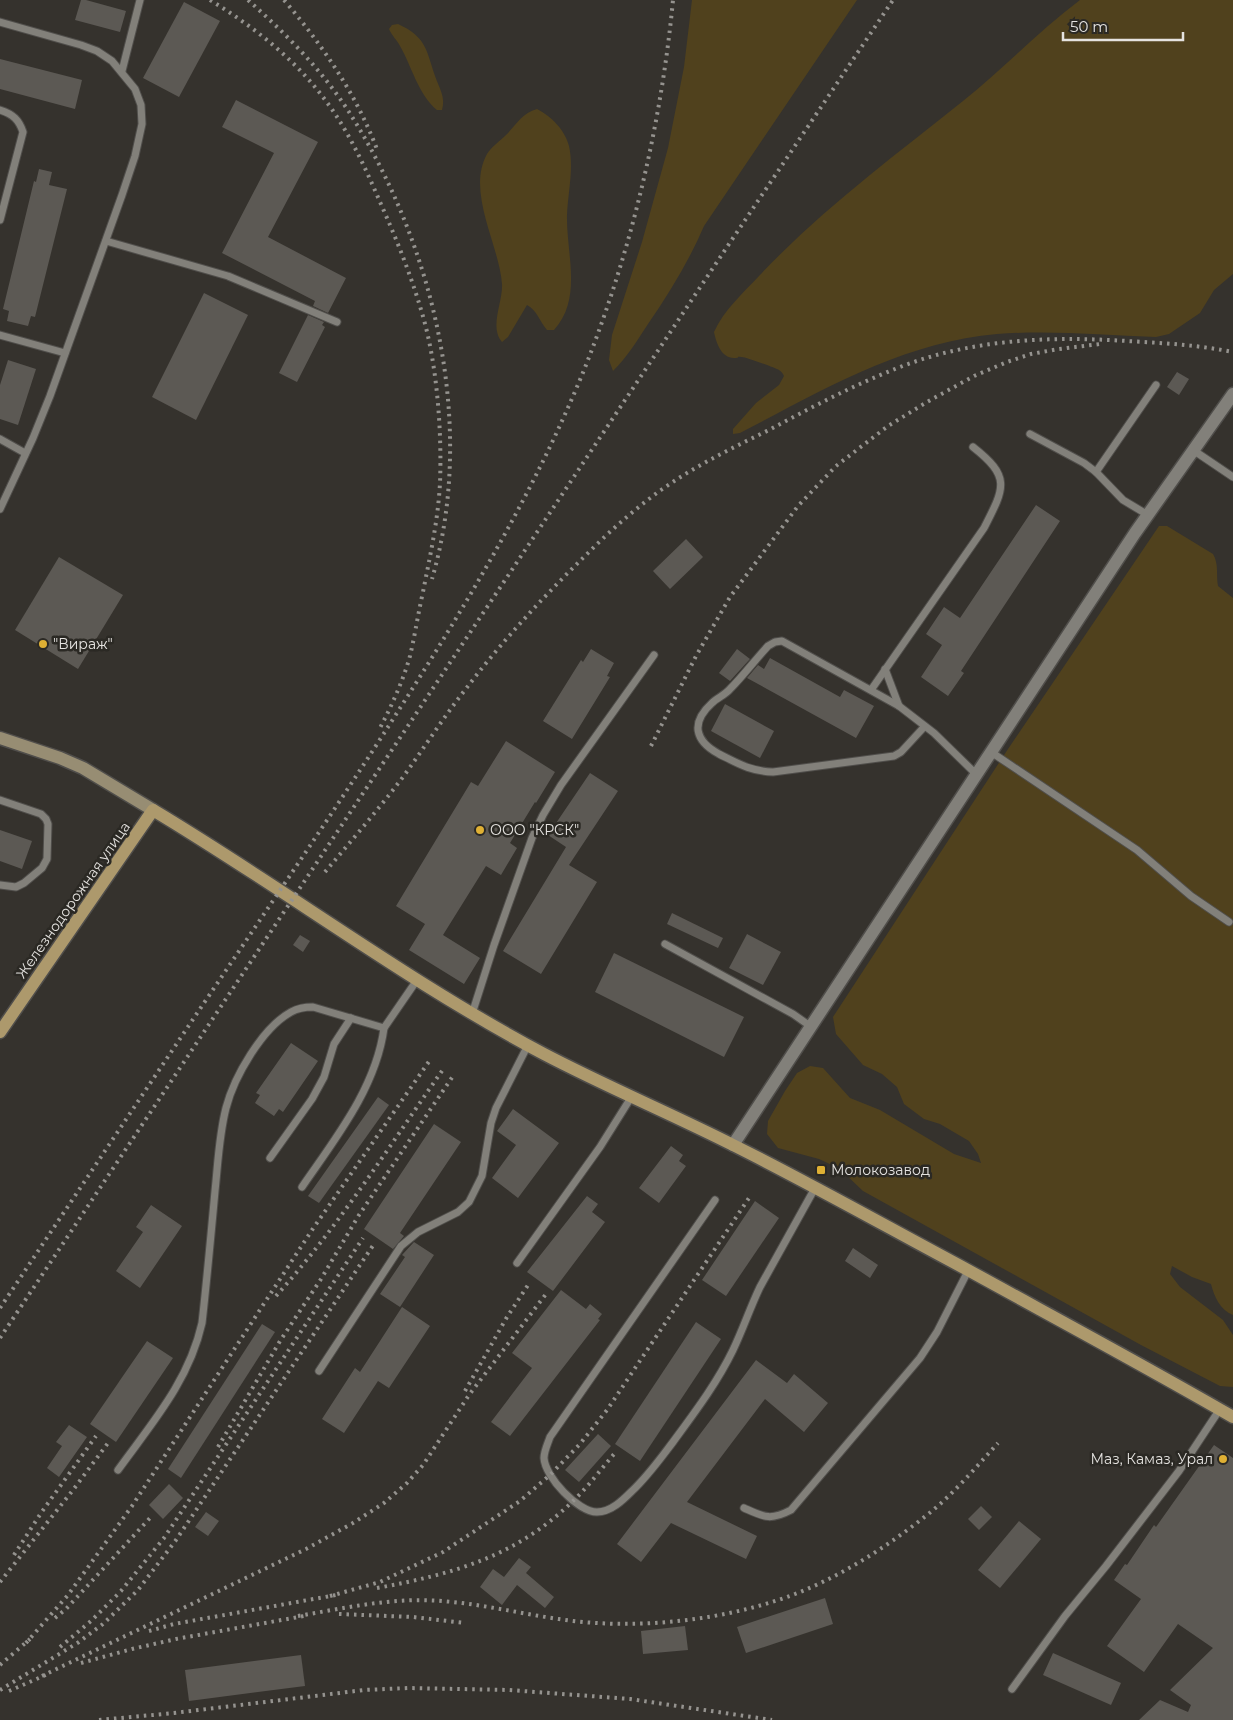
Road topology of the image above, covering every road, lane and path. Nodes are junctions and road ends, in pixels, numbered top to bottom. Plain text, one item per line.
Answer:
1 (140, 0) edge
2 (0, 22) edge
3 (122, 71) junction
4 (0, 110) edge
5 (0, 220) edge
6 (106, 242) junction
7 (337, 322) dead end
8 (0, 335) edge
9 (65, 354) junction
10 (1156, 384) dead end
11 (1233, 394) edge
12 (1030, 434) dead end
13 (0, 439) edge
14 (973, 447) dead end
15 (1193, 450) junction
16 (25, 453) junction
17 (1096, 472) junction
18 (1233, 477) edge
19 (0, 509) edge
20 (1148, 515) junction
21 (654, 655) dead end
22 (885, 669) junction
23 (871, 690) junction
24 (899, 706) junction
25 (925, 726) junction
26 (0, 738) edge
27 (992, 752) junction
28 (977, 775) junction
29 (0, 800) edge
30 (153, 810) junction
31 (0, 885) edge
32 (1229, 922) dead end
33 (665, 944) dead end
34 (417, 980) junction
35 (472, 1014) junction
36 (351, 1018) junction
37 (810, 1026) junction
38 (384, 1028) junction
39 (0, 1032) edge
40 (528, 1045) junction
41 (632, 1096) junction
42 (733, 1145) junction
43 (270, 1158) dead end
44 (302, 1188) dead end
45 (815, 1188) junction
46 (715, 1200) dead end
47 (517, 1263) dead end
48 (968, 1271) junction
49 (319, 1371) dead end
50 (1220, 1410) junction
51 (1233, 1417) edge
52 (118, 1470) dead end
53 (744, 1508) dead end
54 (1012, 1689) dead end

1 - 3 lane
2 - 3 lane
3 - 6 lane
4 - 5 lane
6 - 7 lane
6 - 9 lane
8 - 9 lane
9 - 16 lane
10 - 17 lane
11 - 15 street
12 - 17 lane
13 - 16 lane
14 - 22 lane
15 - 18 lane
15 - 20 street
16 - 19 lane
17 - 20 lane
20 - 27 street
21 - 35 lane
22 - 23 lane
22 - 24 lane
23 - 24 lane
23 - 25 lane
24 - 25 lane
25 - 28 lane
26 - 30 main road
27 - 28 street
27 - 32 lane
28 - 37 street
29 - 31 lane
30 - 34 main road
30 - 39 main road, Железнодорожная улица
33 - 37 lane
34 - 35 main road
34 - 38 lane
35 - 40 main road
36 - 38 lane
36 - 43 lane
36 - 52 lane
37 - 42 street
38 - 44 lane
40 - 41 main road
40 - 49 lane
41 - 42 main road
41 - 47 lane
42 - 45 main road
45 - 46 lane
45 - 48 main road
48 - 50 main road
48 - 53 lane
50 - 51 main road
50 - 54 lane

